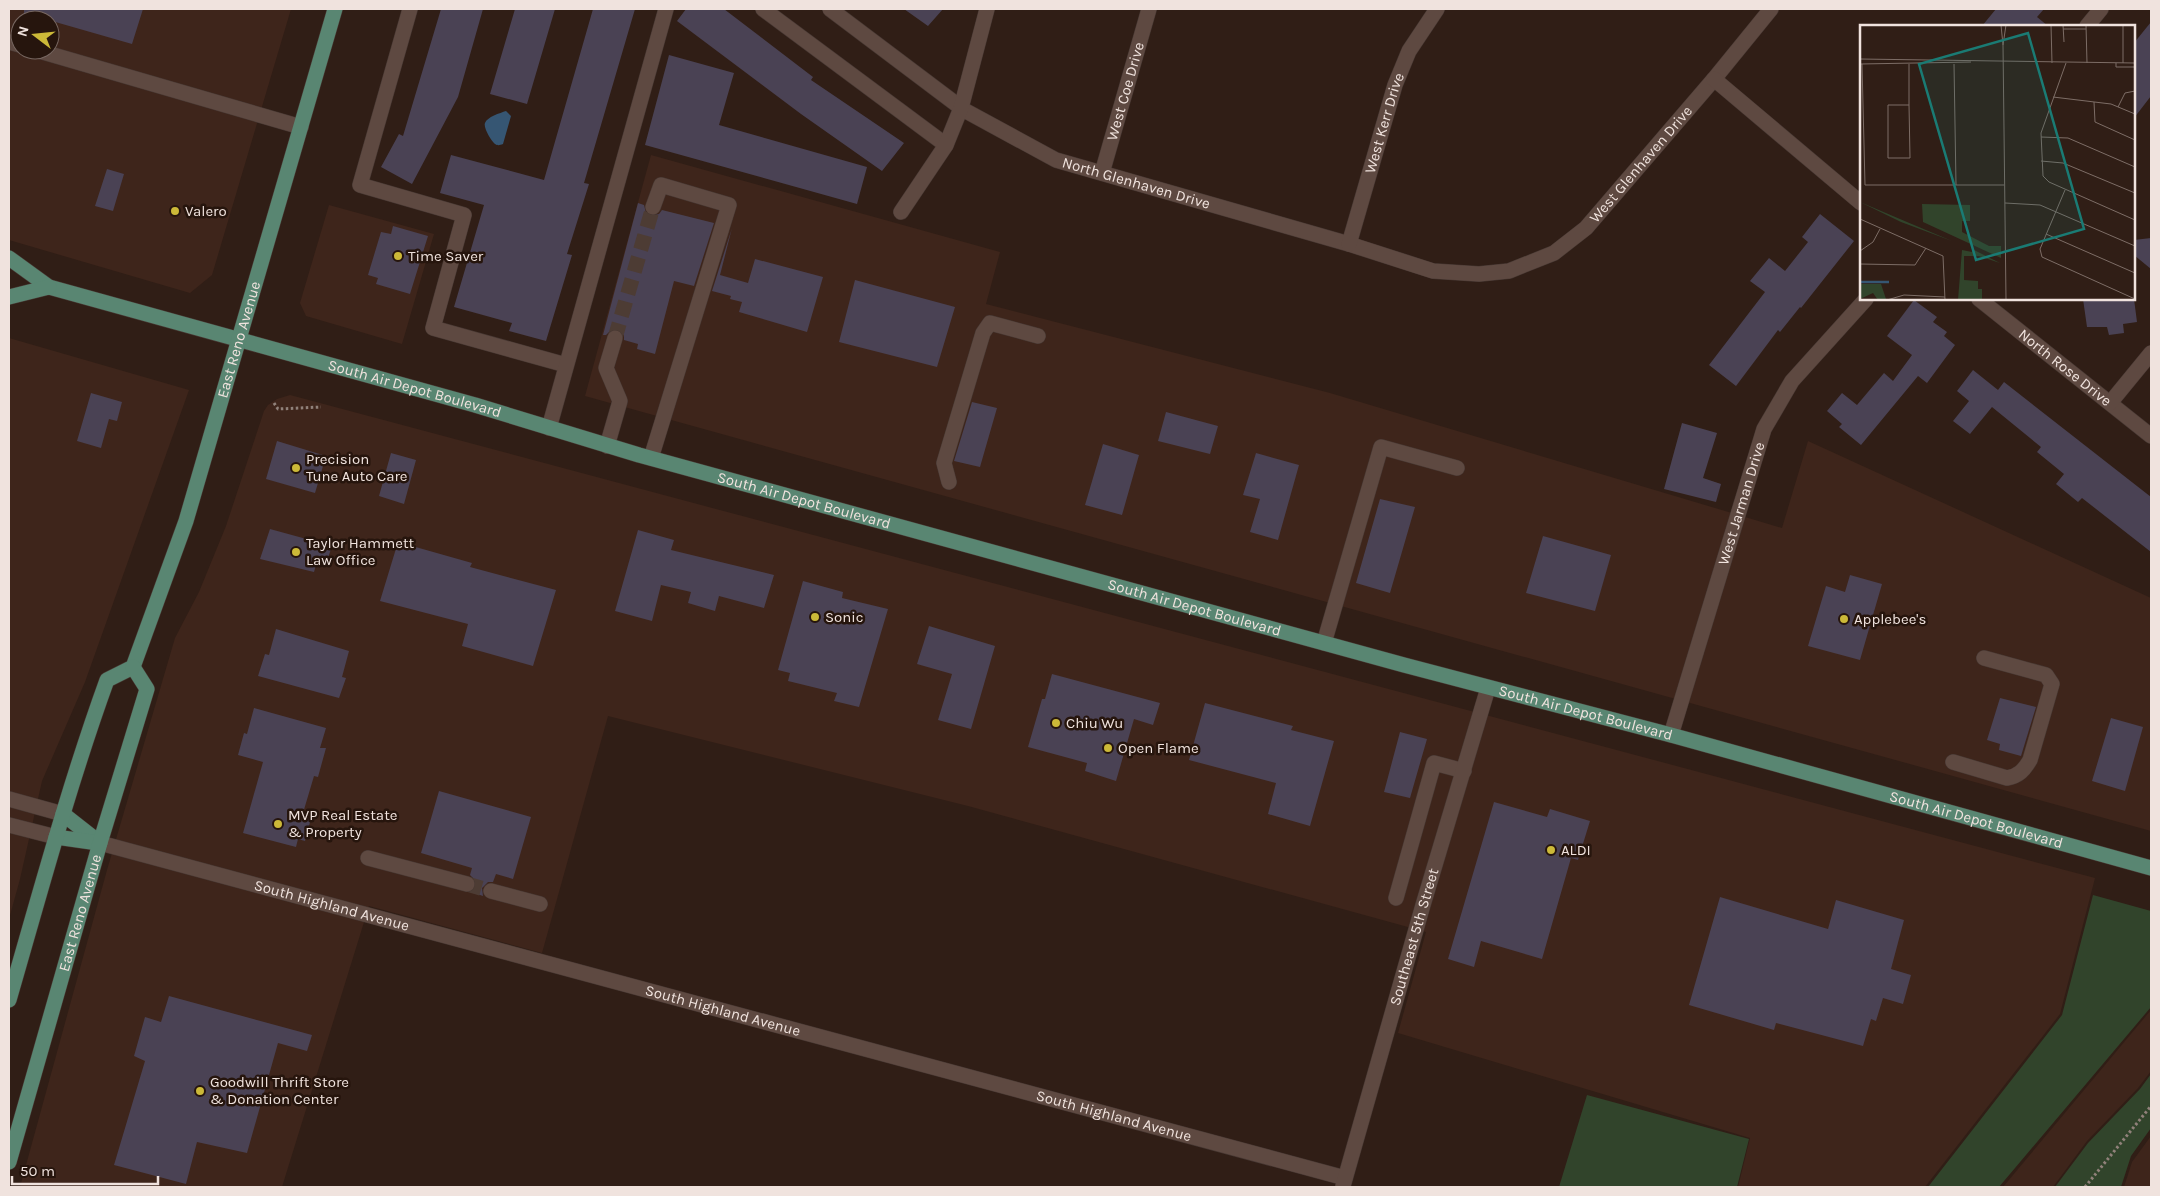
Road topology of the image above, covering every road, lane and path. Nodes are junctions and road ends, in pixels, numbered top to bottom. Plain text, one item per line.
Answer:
1 (335, 9) edge
2 (410, 9) edge
3 (666, 9) edge
4 (763, 9) edge
5 (830, 9) edge
6 (987, 9) edge
7 (1149, 9) edge
8 (1437, 9) edge
9 (1771, 9) edge
10 (2101, 9) edge
11 (2088, 25) edge
12 (60, 57) edge
13 (1714, 79) junction
14 (961, 108) junction
15 (300, 127) junction
16 (946, 145) junction
17 (1102, 173) junction
18 (1860, 202) edge
19 (653, 207) tunnel mouth
20 (901, 212) dead end
21 (1349, 244) junction
22 (9, 258) edge
23 (1479, 274) joint
24 (48, 286) junction
25 (9, 297) edge
26 (1865, 300) edge
27 (1980, 300) edge
28 (1038, 336) dead end
29 (615, 338) tunnel mouth
30 (240, 339) junction
31 (2151, 353) edge
32 (566, 365) junction
33 (274, 403) dead end
34 (2110, 403) junction
35 (321, 407) dead end
36 (549, 428) junction
37 (2151, 436) edge
38 (607, 446) junction
39 (651, 458) junction
40 (1457, 468) dead end
41 (949, 482) dead end
42 (1324, 643) junction
43 (1984, 658) dead end
44 (134, 667) junction
45 (1488, 688) junction
46 (1671, 735) junction
47 (1953, 762) dead end
48 (1464, 771) junction
49 (9, 799) edge
50 (63, 814) junction
51 (9, 824) edge
52 (56, 837) junction
53 (100, 843) junction
54 (368, 858) dead end
55 (2151, 868) edge
56 (467, 884) tunnel mouth
57 (491, 891) tunnel mouth
58 (1396, 898) dead end
59 (540, 904) dead end
60 (9, 1000) edge
61 (2151, 1106) edge
62 (9, 1162) edge
63 (1344, 1183) edge
64 (2085, 1187) edge

1 - 15 main road, East Reno Avenue
2 - 32 street
3 - 32 street
4 - 16 street
5 - 14 street, North Glenhaven Drive
6 - 14 street
7 - 17 street, West Coe Drive
8 - 21 street, West Kerr Drive
9 - 13 street, West Glenhaven Drive
10 - 11 street
12 - 15 street
13 - 18 street
13 - 23 street, West Glenhaven Drive
14 - 16 street
14 - 17 street, North Glenhaven Drive
15 - 30 main road, East Reno Avenue
16 - 20 street
17 - 21 street, North Glenhaven Drive
19 - 39 street
21 - 23 street, North Glenhaven Drive
22 - 24 main road
24 - 25 main road
24 - 30 main road, South Air Depot Boulevard
26 - 46 street, West Jarman Drive
27 - 34 street, North Rose Drive
28 - 41 street
29 - 38 street
30 - 36 main road, South Air Depot Boulevard
30 - 44 main road, East Reno Avenue
31 - 34 street
32 - 36 street
33 - 35 path
34 - 37 street, North Rose Drive
36 - 38 main road, South Air Depot Boulevard
38 - 39 main road, South Air Depot Boulevard
39 - 42 main road, South Air Depot Boulevard
40 - 42 street
42 - 45 main road, South Air Depot Boulevard
43 - 47 street
44 - 50 main road
44 - 53 main road, East Reno Avenue
45 - 46 main road, South Air Depot Boulevard
45 - 48 street, Southeast 5th Street
46 - 55 main road, South Air Depot Boulevard
48 - 58 street
48 - 63 street, Southeast 5th Street
49 - 50 street
50 - 52 main road
50 - 53 main road
51 - 52 street
52 - 53 main road
52 - 60 main road
53 - 62 main road, East Reno Avenue
53 - 63 street, South Highland Avenue
54 - 56 street
57 - 59 street
61 - 64 path

